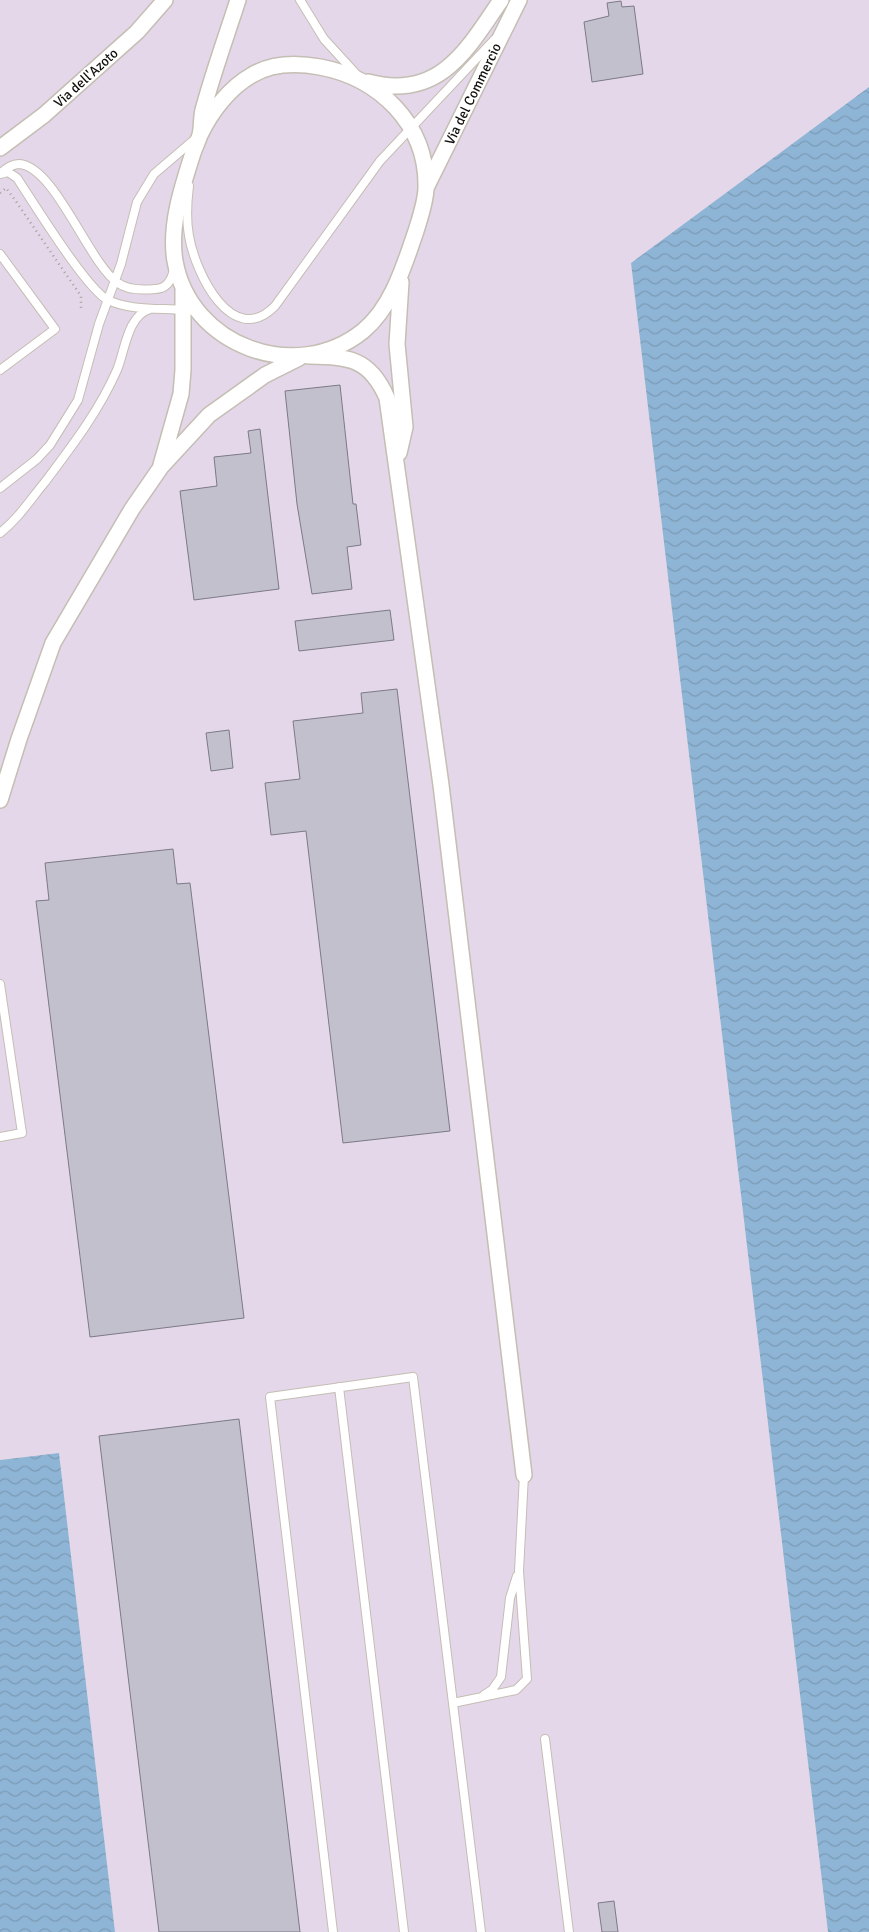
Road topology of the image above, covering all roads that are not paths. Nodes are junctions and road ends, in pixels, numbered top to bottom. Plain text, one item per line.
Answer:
1 (166, 0) edge
2 (238, 0) edge
3 (300, 0) edge
4 (501, 0) edge
5 (519, 0) edge
6 (506, 27) junction
7 (364, 81) junction
8 (412, 129) junction
9 (200, 135) junction
10 (0, 148) edge
11 (193, 152) junction
12 (0, 173) edge
13 (426, 188) junction
14 (0, 254) edge
15 (174, 258) junction
16 (401, 272) junction
17 (114, 281) junction
18 (182, 286) junction
19 (108, 300) junction
20 (157, 308) junction
21 (184, 310) junction
22 (211, 326) junction
23 (304, 356) junction
24 (0, 370) edge
25 (396, 462) junction
26 (160, 468) junction
27 (0, 488) edge
28 (0, 533) edge
29 (0, 800) edge
30 (0, 984) edge
31 (0, 1137) edge
32 (340, 1387) junction
33 (524, 1475) joint
34 (519, 1571) junction
35 (478, 1698) junction
36 (453, 1703) junction
37 (545, 1739) dead end
38 (333, 1932) edge
39 (404, 1932) edge
40 (481, 1932) edge
41 (569, 1932) edge

1 - 10 street, Via dell'Azoto
2 - 9 street
3 - 7 lane
4 - 7 street, Via del Commercio
5 - 6 street, Via del Commercio
6 - 8 lane
6 - 13 street, Via del Commercio
7 - 8 street
7 - 9 street
8 - 11 lane
8 - 13 street
9 - 11 street
9 - 17 lane
11 - 15 street
12 - 17 lane
12 - 19 lane
13 - 16 street
14 - 24 lane
15 - 17 lane
15 - 18 street
16 - 23 street
16 - 25 street
17 - 19 lane
18 - 21 street
18 - 22 street
19 - 20 lane
19 - 27 lane
20 - 21 lane
20 - 28 lane
21 - 22 lane
21 - 26 street
22 - 23 street
23 - 25 street
23 - 26 street
25 - 33 street
26 - 29 street
30 - 31 lane
32 - 36 lane
32 - 38 lane
32 - 39 lane
33 - 34 lane
34 - 35 lane
34 - 35 lane
35 - 36 lane
36 - 40 lane
37 - 41 lane

